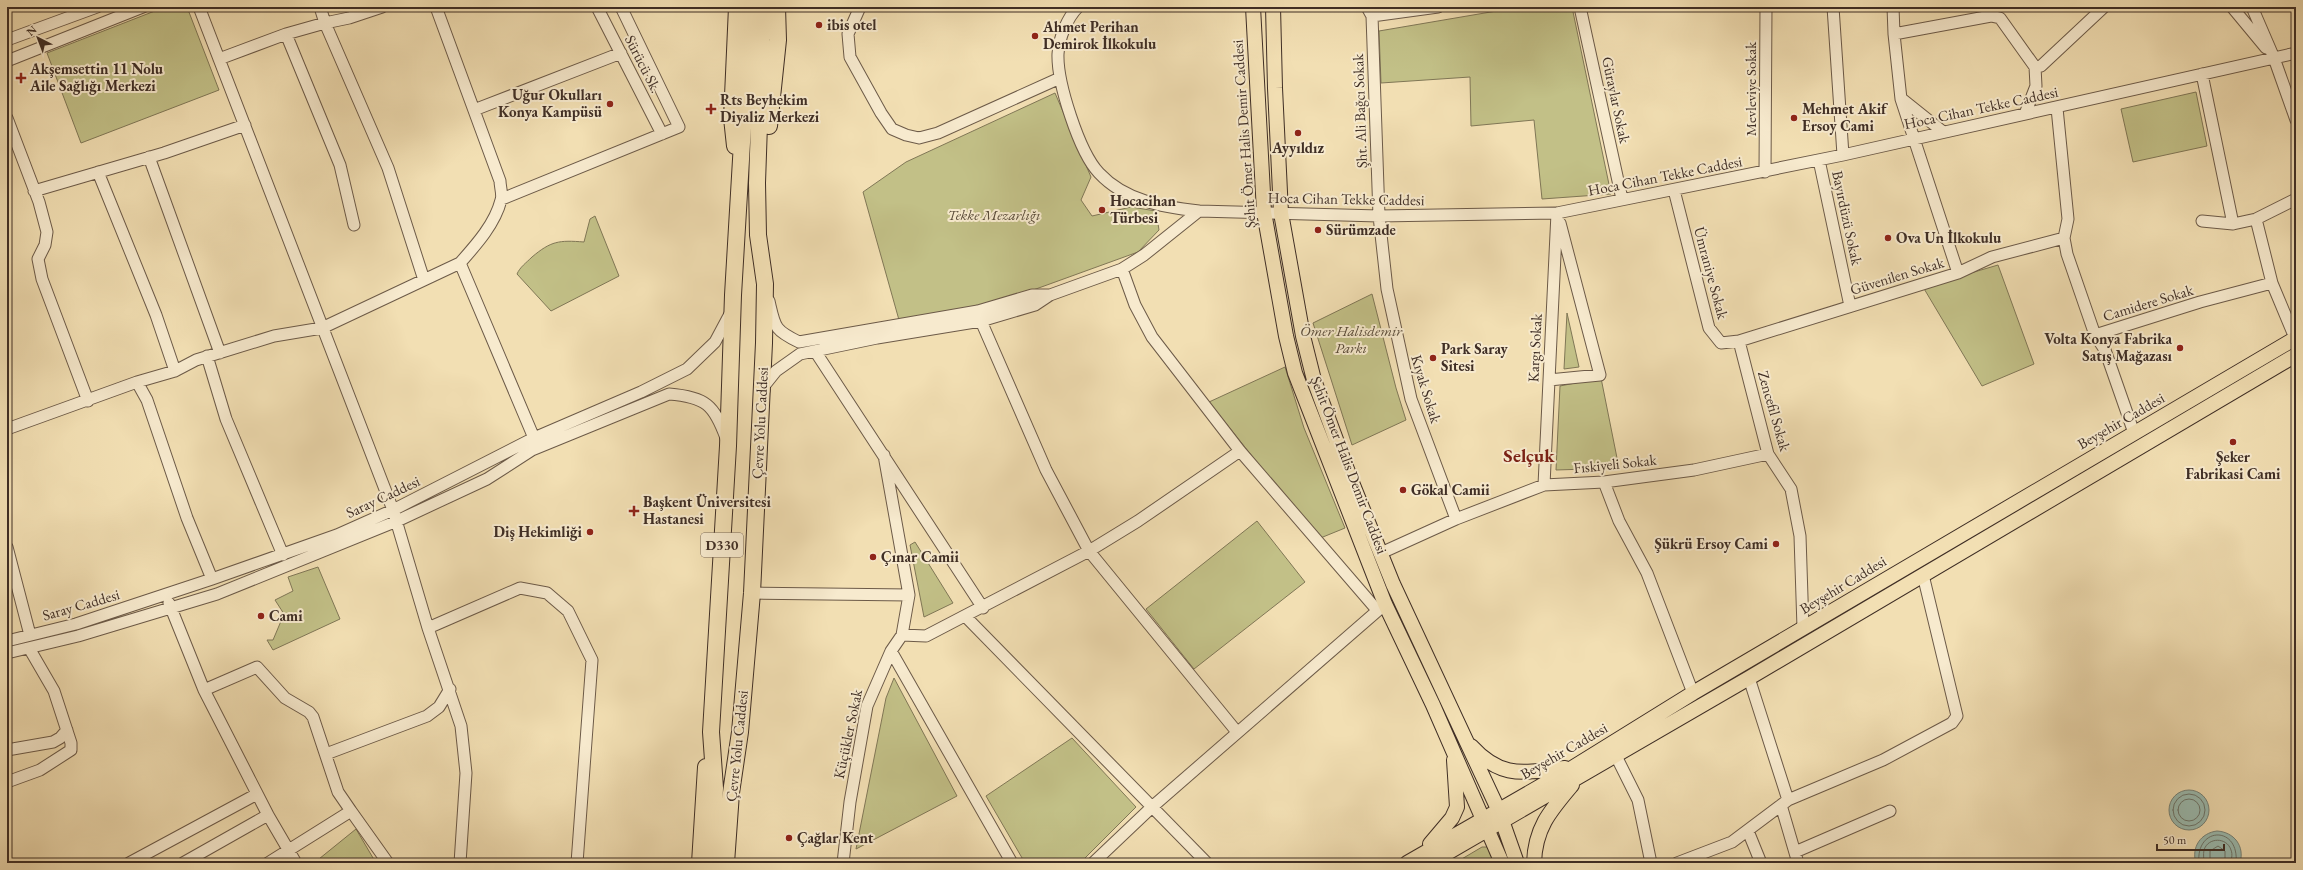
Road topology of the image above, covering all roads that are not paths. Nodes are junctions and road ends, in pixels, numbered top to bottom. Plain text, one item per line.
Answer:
1 (96, 7) edge
2 (143, 7) edge
3 (199, 7) edge
4 (320, 7) edge
5 (382, 7) edge
6 (436, 7) edge
7 (597, 7) edge
8 (621, 7) edge
9 (737, 7) edge
10 (750, 7) edge
11 (764, 7) edge
12 (777, 7) edge
13 (860, 7) edge
14 (1078, 7) edge
15 (1253, 7) edge
16 (1273, 7) edge
17 (1438, 7) edge
18 (1580, 7) edge
19 (1766, 7) edge
20 (1833, 7) edge
21 (1893, 7) edge
22 (2104, 7) edge
23 (2232, 7) edge
24 (2252, 7) edge
25 (1369, 12) edge
26 (325, 23) junction
27 (286, 34) junction
28 (1894, 34) junction
29 (7, 40) edge
30 (621, 53) junction
31 (2296, 53) edge
32 (2274, 58) junction
33 (219, 59) junction
34 (7, 61) edge
35 (2035, 67) junction
36 (2202, 74) junction
37 (1060, 78) junction
38 (1901, 99) junction
39 (2057, 108) junction
40 (474, 110) junction
41 (2025, 114) junction
42 (7, 118) edge
43 (2296, 120) edge
44 (245, 125) junction
45 (1942, 132) junction
46 (662, 134) junction
47 (1915, 138) junction
48 (11, 140) edge
49 (1843, 155) junction
50 (149, 157) junction
51 (1819, 160) junction
52 (98, 172) junction
53 (1765, 172) junction
54 (740, 189) junction
55 (1674, 190) junction
56 (34, 191) junction
57 (502, 199) junction
58 (1622, 199) junction
59 (2296, 199) edge
60 (1199, 211) junction
61 (1264, 212) junction
62 (1557, 213) junction
63 (1281, 214) junction
64 (1379, 216) junction
65 (2256, 219) junction
66 (2202, 221) dead end
67 (2233, 224) junction
68 (354, 225) dead end
69 (758, 235) junction
70 (2064, 238) junction
71 (460, 263) junction
72 (1122, 269) junction
73 (1958, 273) junction
74 (424, 280) junction
75 (2272, 283) junction
76 (765, 284) junction
77 (1050, 295) junction
78 (1850, 306) junction
79 (732, 310) junction
80 (981, 322) junction
81 (322, 328) junction
82 (2095, 335) junction
83 (2296, 338) edge
84 (1739, 341) junction
85 (815, 351) junction
86 (220, 353) junction
87 (2296, 355) edge
88 (207, 356) junction
89 (175, 371) junction
90 (1549, 380) junction
91 (137, 382) junction
92 (88, 401) junction
93 (761, 411) junction
94 (8, 426) edge
95 (2134, 433) junction
96 (534, 438) junction
97 (728, 446) junction
98 (1240, 451) junction
99 (1768, 454) junction
100 (884, 455) junction
101 (1604, 482) junction
102 (1544, 485) junction
103 (393, 510) junction
104 (1456, 519) junction
105 (397, 521) junction
106 (7, 547) edge
107 (1089, 550) junction
108 (1381, 553) junction
109 (283, 555) junction
110 (1923, 575) junction
111 (212, 579) junction
112 (752, 594) junction
113 (166, 595) junction
114 (909, 595) junction
115 (1381, 607) junction
116 (983, 608) junction
117 (172, 609) junction
118 (966, 617) junction
119 (428, 628) junction
120 (1803, 628) junction
121 (30, 635) junction
122 (902, 635) junction
123 (7, 641) edge
124 (29, 648) junction
125 (891, 652) junction
126 (7, 653) edge
127 (1749, 678) junction
128 (450, 689) junction
129 (204, 690) junction
130 (1693, 693) junction
131 (66, 730) junction
132 (711, 732) junction
133 (740, 732) junction
134 (1237, 732) junction
135 (1465, 740) junction
136 (7, 750) edge
137 (1454, 752) junction
138 (326, 754) junction
139 (1616, 756) junction
140 (1576, 771) junction
141 (7, 782) edge
142 (257, 794) junction
143 (1784, 803) junction
144 (1152, 807) junction
145 (351, 811) junction
146 (1890, 811) dead end
147 (268, 815) junction
148 (1500, 815) junction
149 (1486, 823) junction
150 (1748, 831) junction
151 (288, 851) junction
152 (1795, 852) junction
153 (1427, 858) edge
154 (129, 863) edge
155 (183, 863) edge
156 (268, 863) edge
157 (296, 863) edge
158 (388, 863) edge
159 (460, 863) edge
160 (577, 863) edge
161 (700, 863) edge
162 (712, 863) edge
163 (726, 863) edge
164 (737, 863) edge
165 (843, 863) edge
166 (1012, 863) edge
167 (1092, 863) edge
168 (1207, 863) edge
169 (1407, 863) edge
170 (1502, 863) edge
171 (1517, 863) edge
172 (1534, 863) edge
173 (1651, 863) edge
174 (1677, 863) edge
175 (1761, 863) edge
176 (1798, 863) edge

1 - 29 street
2 - 34 street
3 - 33 street
4 - 26 street
5 - 26 street
6 - 40 street
7 - 30 street, Sürücü Sk.
8 - 46 street, Sürücü Sk.
9 - 54 highway
10 - 54 highway, Çevre Yolu Caddesi / D330
11 - 69 highway, Çevre Yolu Caddesi
12 - 69 highway
13 - 37 street
14 - 37 street, Hoca Cihan Tekke Caddesi
15 - 61 main road, Şehit Ömer Halis Demir Caddesi
16 - 63 main road, Şehit Ömer Halis Demir Caddesi
17 - 25 street
18 - 58 street, Güraylar Sokak
19 - 53 street, Mevleviye Sokak
20 - 49 street
21 - 28 street
22 - 35 street
23 - 32 street
24 - 32 street
25 - 64 street, Şht. Ali Bağcı Sokak
26 - 27 street
26 - 74 street
27 - 33 street
27 - 68 street
28 - 35 street
28 - 38 street
30 - 40 street
30 - 46 street, Sürücü Sk.
31 - 32 street, Hoca Cihan Tekke Caddesi
32 - 36 street, Hoca Cihan Tekke Caddesi
32 - 43 street
33 - 44 street
35 - 41 street
36 - 39 street, Hoca Cihan Tekke Caddesi
36 - 67 street
37 - 60 street, Hoca Cihan Tekke Caddesi
38 - 45 street
38 - 47 street
39 - 41 street, Hoca Cihan Tekke Caddesi
39 - 70 street, Camidere Sokak
40 - 57 street
41 - 45 street, Hoca Cihan Tekke Caddesi
42 - 48 street
44 - 50 street
44 - 81 street
45 - 47 street, Hoca Cihan Tekke Caddesi
46 - 57 street
47 - 49 street, Hoca Cihan Tekke Caddesi
47 - 73 street
48 - 56 street
49 - 51 street, Hoca Cihan Tekke Caddesi
50 - 52 street
50 - 86 street
51 - 53 street, Hoca Cihan Tekke Caddesi
51 - 78 street, Bayırdüzü Sokak
52 - 56 street
52 - 89 street
53 - 55 street, Hoca Cihan Tekke Caddesi
54 - 79 highway, Çevre Yolu Caddesi / D330
55 - 58 street, Hoca Cihan Tekke Caddesi
55 - 84 street, Ümraniye Sokak
56 - 92 street
57 - 71 street
58 - 62 street, Hoca Cihan Tekke Caddesi
59 - 65 street
60 - 61 street, Hoca Cihan Tekke Caddesi
60 - 72 street
61 - 63 street, Hoca Cihan Tekke Caddesi
61 - 115 main road, Şehit Ömer Halis Demir Caddesi
62 - 64 street, Hoca Cihan Tekke Caddesi
62 - 90 street, Kargı Sokak
62 - 90 street
63 - 64 street, Hoca Cihan Tekke Caddesi
63 - 108 main road, Şehit Ömer Halis Demir Caddesi
64 - 104 street, Kıyak Sokak
65 - 67 street
65 - 75 street
66 - 67 street
69 - 76 highway, Çevre Yolu Caddesi / D330
70 - 73 street, Güvenilen Sokak
70 - 82 street, Camidere Sokak
71 - 74 street
71 - 96 street
72 - 77 street
72 - 98 street
73 - 78 street, Güvenilen Sokak
74 - 81 street
75 - 82 street, Camidere Sokak
75 - 83 street
76 - 77 street
76 - 93 highway, Çevre Yolu Caddesi / D330
77 - 80 street
78 - 84 street, Güvenilen Sokak
79 - 96 street, Saray Caddesi
79 - 97 highway, Çevre Yolu Caddesi / D330
80 - 85 street
80 - 107 street
81 - 86 street
81 - 103 street
82 - 95 street
83 - 95 main road, Beyşehir Caddesi
84 - 99 street, Zencefil Sokak
85 - 93 street
85 - 100 street
86 - 88 street
87 - 110 main road, Beyşehir Caddesi
88 - 89 street
88 - 109 street
89 - 91 street
90 - 102 street, Kargı Sokak
91 - 92 street
91 - 111 street
92 - 94 street
93 - 112 highway, Çevre Yolu Caddesi / D330
95 - 120 main road, Beyşehir Caddesi
96 - 103 street, Saray Caddesi
97 - 105 street, Saray Caddesi
97 - 132 highway, Çevre Yolu Caddesi / D330
98 - 107 street
98 - 115 street
99 - 101 street, Fıskiyeli Sokak
99 - 120 street, Zencefil Sokak
100 - 114 street
100 - 116 street
101 - 102 street, Fıskiyeli Sokak
101 - 130 street
102 - 104 street, Fıskiyeli Sokak
103 - 105 street
103 - 109 street, Saray Caddesi
104 - 108 street, Fıskiyeli Sokak
105 - 117 street, Saray Caddesi
105 - 119 street
106 - 121 street
107 - 116 street
107 - 134 street
108 - 135 main road, Şehit Ömer Halis Demir Caddesi
109 - 111 street, Saray Caddesi
110 - 127 main road, Beyşehir Caddesi
110 - 143 street
111 - 113 street, Saray Caddesi
112 - 114 street
112 - 133 highway, Çevre Yolu Caddesi / D330
113 - 117 street
113 - 121 street, Saray Caddesi
114 - 122 street, Küçükler Sokak
115 - 134 street
115 - 137 main road, Şehit Ömer Halis Demir Caddesi
116 - 118 street
117 - 124 street, Saray Caddesi
117 - 129 street
118 - 122 street
118 - 144 street
119 - 128 street
119 - 160 street
120 - 130 main road, Beyşehir Caddesi
121 - 123 street, Saray Caddesi
122 - 125 street, Küçükler Sokak
124 - 126 street, Saray Caddesi
124 - 131 street
125 - 165 street, Küçükler Sokak
125 - 166 street
127 - 139 main road, Beyşehir Caddesi
127 - 143 street
128 - 138 street
128 - 159 street
129 - 138 street
129 - 142 street
130 - 140 main road, Beyşehir Caddesi
131 - 136 street
131 - 141 street
132 - 161 highway, D330
132 - 162 highway, Çevre Yolu Caddesi
133 - 163 highway, Çevre Yolu Caddesi
133 - 164 highway, D330
134 - 144 street
135 - 140 main road
135 - 148 main road, Şehit Ömer Halis Demir Caddesi
137 - 149 main road, Şehit Ömer Halis Demir Caddesi
137 - 153 main road
138 - 145 street
139 - 140 main road, Beyşehir Caddesi
139 - 173 street
140 - 148 main road, Beyşehir Caddesi
140 - 172 main road
142 - 147 street
142 - 154 street
143 - 150 street
143 - 152 street
144 - 167 street
144 - 168 street
145 - 151 street
145 - 158 street
146 - 152 street
147 - 151 street
147 - 155 street
148 - 149 main road, Beyşehir Caddesi
148 - 171 main road, Şehit Ömer Halis Demir Caddesi
149 - 153 main road, Beyşehir Caddesi
149 - 170 main road, Şehit Ömer Halis Demir Caddesi
150 - 174 street
150 - 175 street
151 - 156 street
151 - 157 street
152 - 176 street
153 - 169 main road, Beyşehir Caddesi

